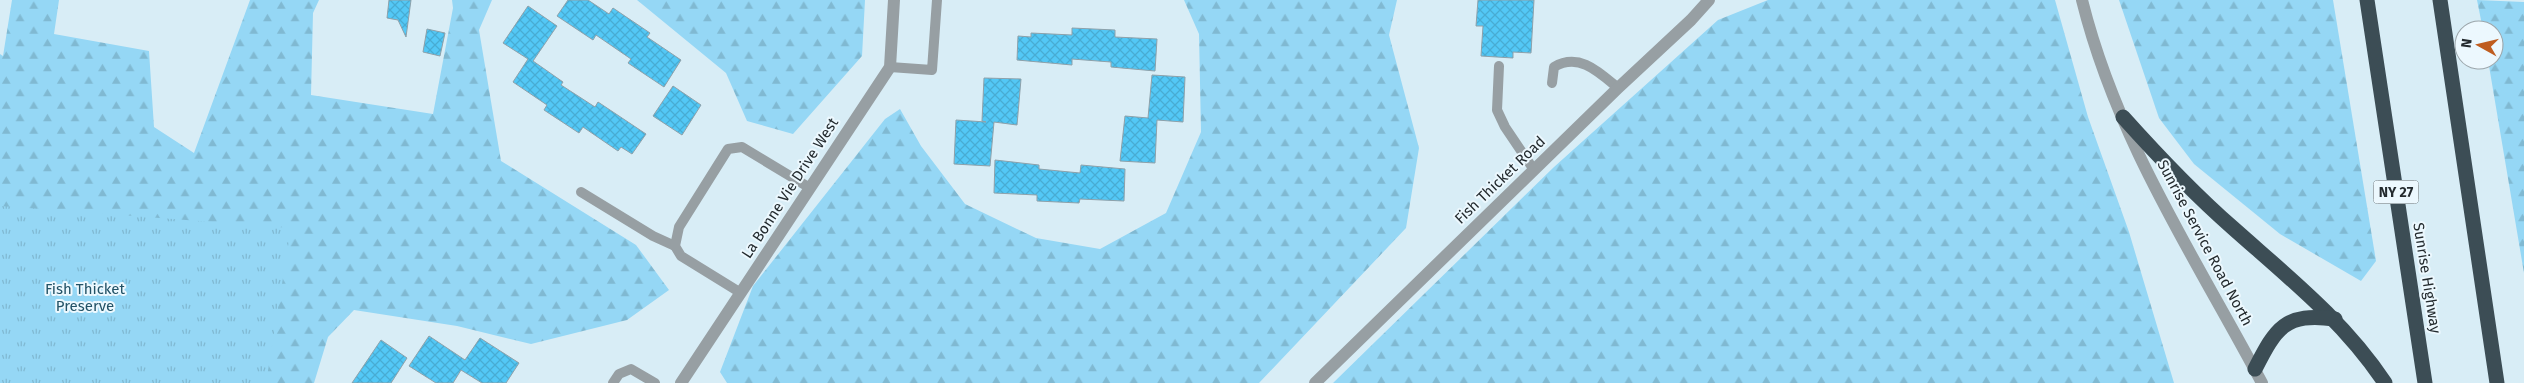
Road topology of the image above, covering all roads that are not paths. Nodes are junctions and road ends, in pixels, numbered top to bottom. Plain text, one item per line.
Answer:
1 (894, 0) edge
2 (938, 0) edge
3 (1709, 0) edge
4 (2082, 0) edge
5 (2367, 0) edge
6 (2440, 0) edge
7 (1499, 66) dead end
8 (890, 67) junction
9 (1552, 82) dead end
10 (1618, 88) junction
11 (2123, 117) junction
12 (1534, 170) junction
13 (810, 188) junction
14 (581, 192) dead end
15 (674, 246) junction
16 (741, 292) junction
17 (2335, 319) junction
18 (2255, 369) junction
19 (613, 383) edge
20 (655, 383) edge
21 (681, 383) edge
22 (1315, 383) edge
23 (2262, 383) edge
24 (2385, 383) edge
25 (2425, 383) edge
26 (2497, 383) edge

1 - 8 street
2 - 8 lane
3 - 10 street, Fish Thicket Road
4 - 11 street, Sunrise Service Road North
5 - 25 highway, Sunrise Highway / NY 27
6 - 26 highway
7 - 12 lane
8 - 13 street, La Bonne Vie Drive West
9 - 10 lane
10 - 12 street, Fish Thicket Road
11 - 17 highway
11 - 18 street, Sunrise Service Road North
12 - 22 street, Fish Thicket Road
13 - 15 lane
13 - 16 street, La Bonne Vie Drive West
14 - 15 lane
15 - 16 lane
16 - 21 street, La Bonne Vie Drive West
17 - 18 highway
17 - 24 highway
18 - 23 street, Sunrise Service Road North
19 - 20 lane

